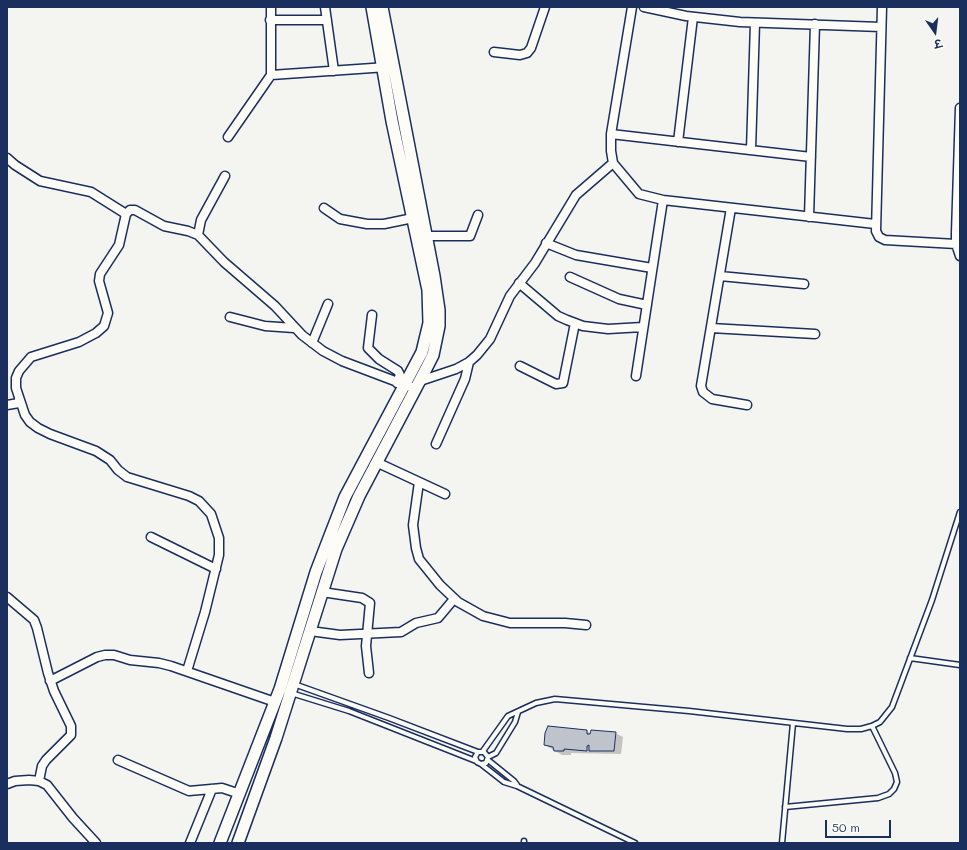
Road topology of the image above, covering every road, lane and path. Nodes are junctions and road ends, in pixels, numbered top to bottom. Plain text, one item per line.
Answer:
1 (271, 7) edge
2 (325, 7) edge
3 (372, 7) edge
4 (382, 7) edge
5 (545, 7) edge
6 (632, 7) edge
7 (644, 7) edge
8 (882, 7) edge
9 (693, 17) junction
10 (270, 20) junction
11 (327, 20) junction
12 (755, 22) junction
13 (815, 24) junction
14 (881, 27) junction
15 (494, 52) dead end
16 (388, 67) junction
17 (334, 71) junction
18 (271, 75) junction
19 (960, 108) edge
20 (612, 134) junction
21 (228, 136) dead end
22 (678, 142) junction
23 (751, 150) junction
24 (811, 157) junction
25 (7, 158) edge
26 (613, 164) junction
27 (225, 176) dead end
28 (662, 200) junction
29 (324, 208) dead end
30 (731, 208) junction
31 (126, 214) junction
32 (478, 215) dead end
33 (958, 215) edge
34 (809, 217) junction
35 (413, 218) junction
36 (875, 224) junction
37 (198, 235) junction
38 (426, 236) junction
39 (546, 243) junction
40 (956, 244) junction
41 (960, 256) edge
42 (652, 268) junction
43 (720, 276) junction
44 (570, 277) dead end
45 (518, 283) junction
46 (804, 284) dead end
47 (328, 304) dead end
48 (647, 305) junction
49 (372, 315) dead end
50 (230, 317) dead end
51 (575, 323) junction
52 (643, 327) junction
53 (294, 328) junction
54 (711, 328) junction
55 (815, 334) dead end
56 (312, 343) junction
57 (469, 362) junction
58 (520, 366) dead end
59 (636, 376) dead end
60 (401, 384) junction
61 (418, 385) junction
62 (19, 400) junction
63 (7, 405) edge
64 (747, 405) dead end
65 (436, 444) dead end
66 (376, 462) junction
67 (419, 482) junction
68 (445, 494) dead end
69 (960, 512) edge
70 (151, 537) dead end
71 (216, 569) junction
72 (322, 592) junction
73 (7, 597) edge
74 (454, 599) junction
75 (586, 625) dead end
76 (310, 631) junction
77 (366, 633) junction
78 (910, 658) junction
79 (960, 665) edge
80 (187, 671) junction
81 (369, 673) dead end
82 (50, 681) junction
83 (281, 685) junction
84 (292, 688) junction
85 (275, 702) junction
86 (518, 712) junction
87 (793, 723) junction
88 (872, 726) junction
89 (483, 751) junction
90 (478, 752) junction
91 (488, 758) junction
92 (118, 760) dead end
93 (479, 763) junction
94 (39, 781) junction
95 (7, 784) edge
96 (517, 786) junction
97 (212, 789) junction
98 (240, 794) junction
99 (785, 807) junction
100 (96, 843) edge
101 (190, 843) edge
102 (220, 843) edge
103 (238, 843) edge
104 (635, 843) edge
105 (782, 843) edge

1 - 10 street
2 - 11 street
3 - 16 street
4 - 16 street
5 - 15 street
6 - 20 street
7 - 9 street
8 - 14 street
9 - 12 street
9 - 22 street
10 - 11 street
10 - 18 street
11 - 17 street
12 - 13 street
12 - 23 street
13 - 14 street
13 - 24 street
14 - 36 street
16 - 17 street
16 - 35 street
16 - 38 street
17 - 18 street
18 - 21 street
19 - 33 street
20 - 22 street
20 - 26 street
22 - 23 street
23 - 24 street
24 - 34 street
25 - 31 street
26 - 28 street
26 - 39 street
27 - 37 street
28 - 30 street
28 - 42 street
29 - 35 street
30 - 34 street
30 - 43 street
31 - 37 street
31 - 62 street
32 - 38 street
33 - 40 street
34 - 36 street
35 - 60 street
36 - 40 street
37 - 53 street
38 - 61 street
39 - 42 street
39 - 45 street
40 - 41 street
42 - 48 street
43 - 46 street
43 - 54 street
44 - 48 street
45 - 51 street
45 - 57 street
47 - 56 street
48 - 52 street
49 - 60 street
50 - 53 street
51 - 52 street
51 - 58 street
52 - 59 street
53 - 56 street
54 - 55 street
54 - 64 street
56 - 60 street
57 - 61 street
57 - 65 street
60 - 61 street
60 - 83 street
61 - 66 street
62 - 63 street
62 - 71 street
66 - 67 street
66 - 72 street
67 - 68 street
67 - 74 street
69 - 78 lane
70 - 71 street
71 - 80 street
72 - 76 street
72 - 77 street
73 - 82 street
74 - 75 street
74 - 77 street
76 - 77 street
76 - 84 street
77 - 81 street
78 - 79 lane
78 - 88 lane
80 - 82 street
80 - 85 street
82 - 94 street
83 - 84 lane
83 - 84 lane
83 - 85 street
84 - 90 lane
84 - 93 lane
84 - 103 street
85 - 98 street
86 - 87 lane
86 - 89 lane
86 - 91 lane
87 - 88 lane
87 - 99 lane
88 - 99 lane
89 - 90 lane
89 - 91 lane
90 - 93 lane
91 - 93 lane
91 - 96 lane
92 - 97 street
93 - 96 lane
94 - 95 street
94 - 100 street
96 - 104 lane
97 - 98 street
97 - 101 street
98 - 102 street
99 - 105 lane

